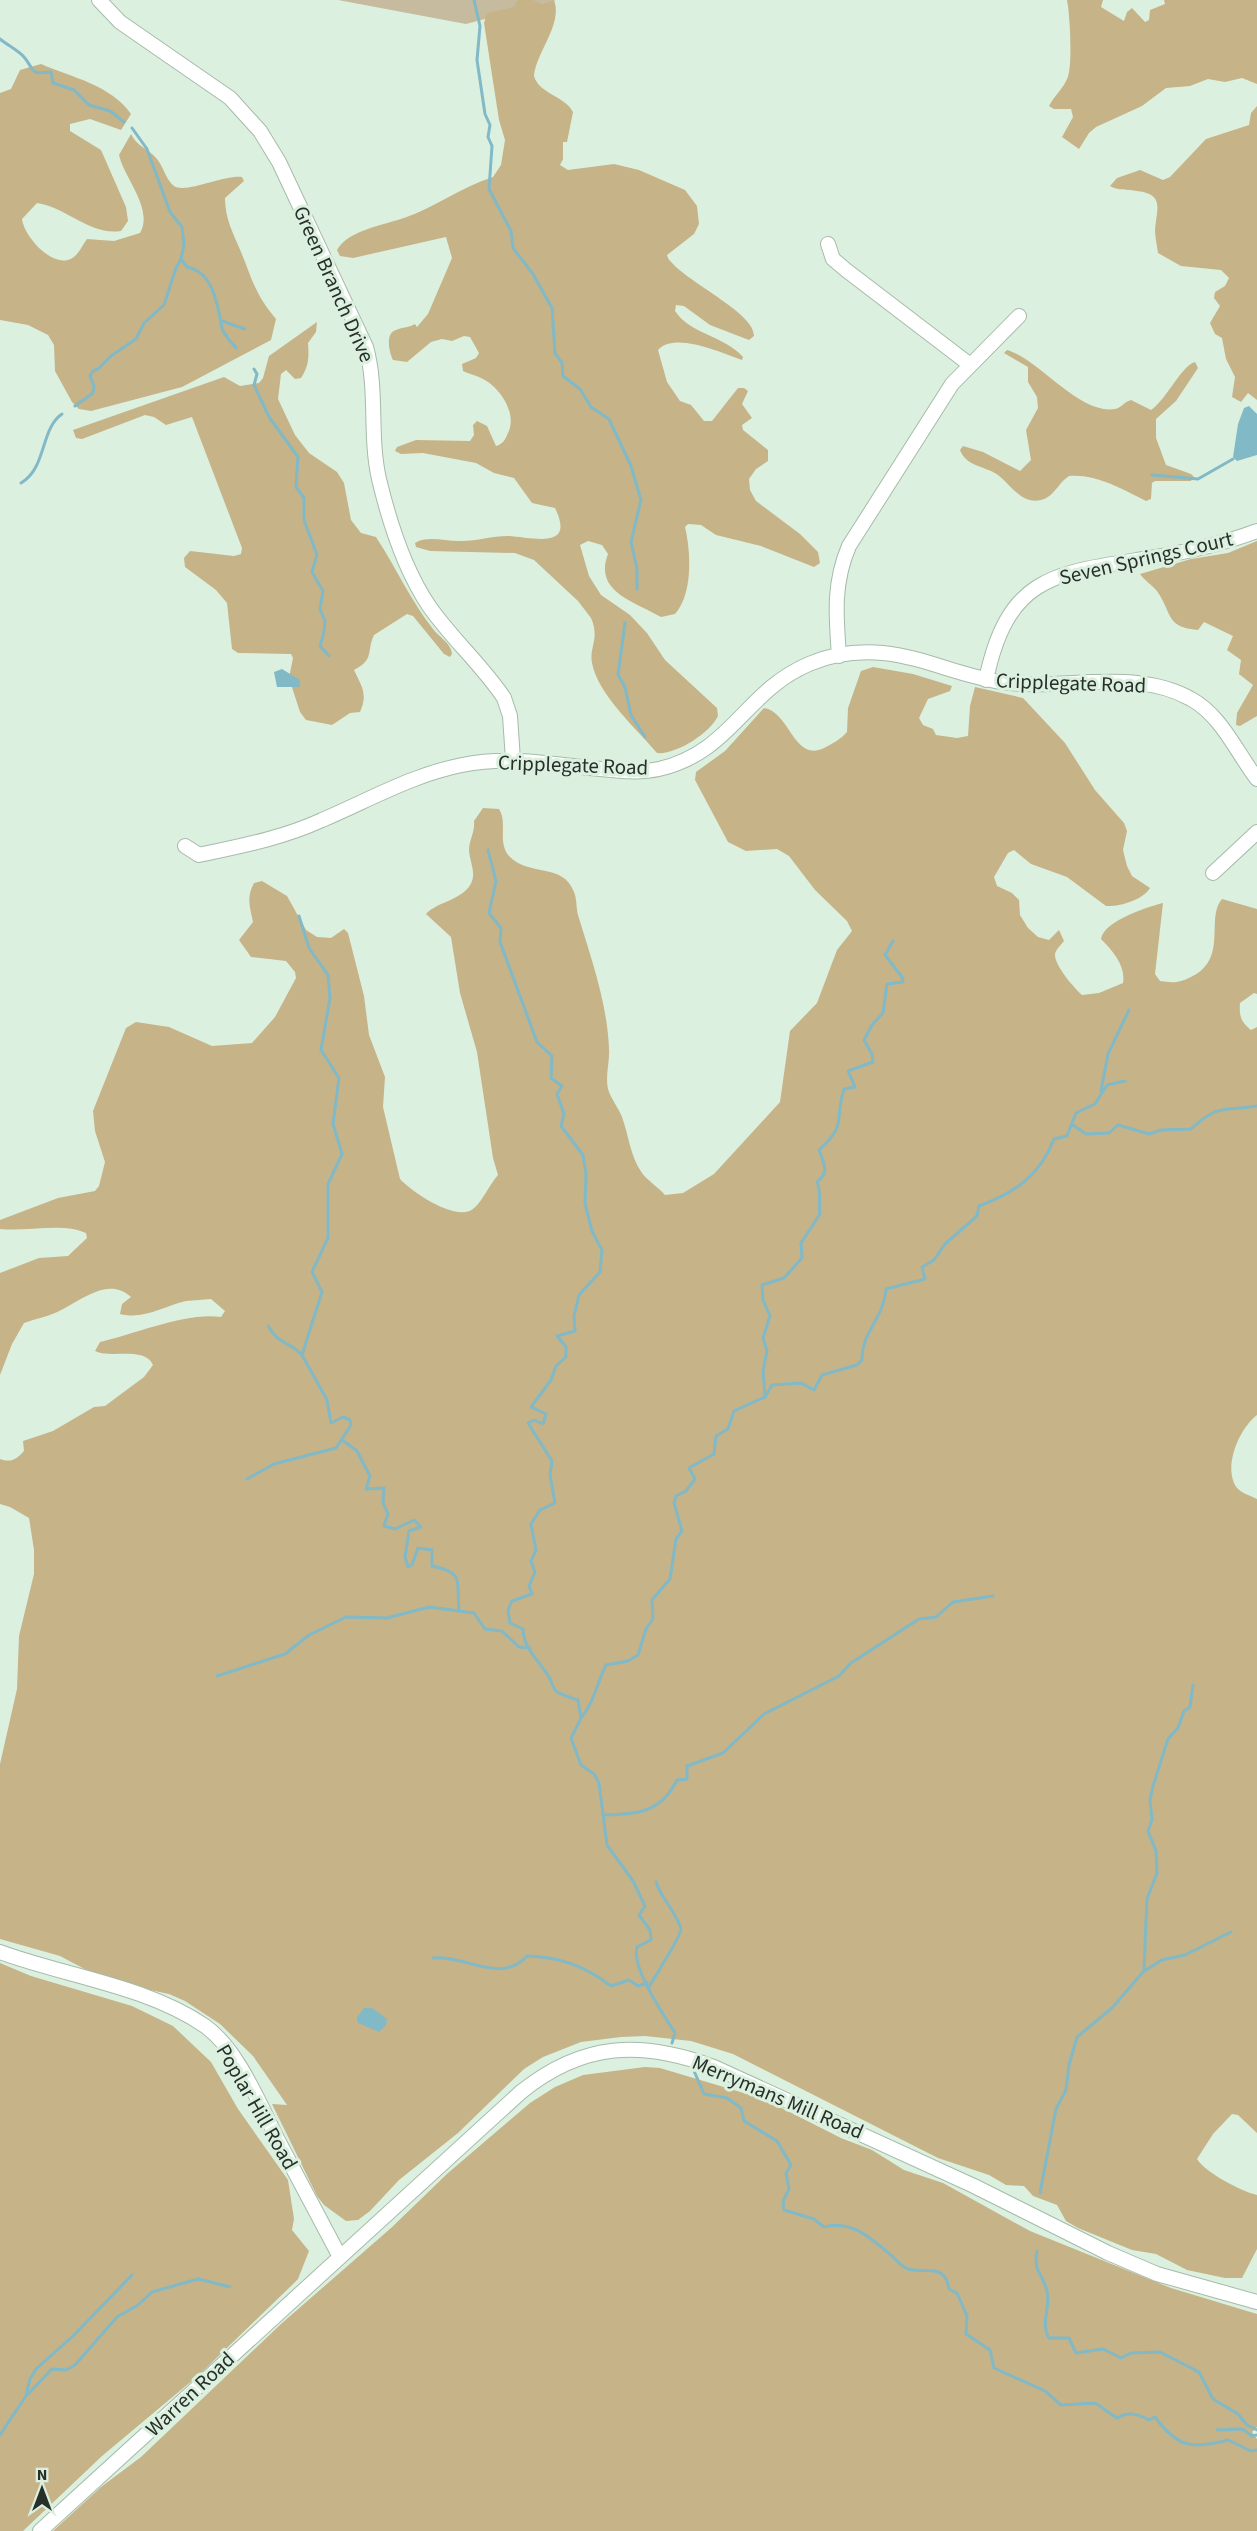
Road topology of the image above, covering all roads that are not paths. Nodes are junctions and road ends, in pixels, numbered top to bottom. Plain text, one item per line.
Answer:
1 (99, 0) edge
2 (828, 244) dead end
3 (1019, 316) dead end
4 (969, 364) junction
5 (1257, 531) edge
6 (840, 656) junction
7 (986, 680) junction
8 (513, 760) junction
9 (1257, 779) edge
10 (1257, 832) edge
11 (185, 846) dead end
12 (1213, 873) dead end
13 (0, 1952) edge
14 (340, 2257) junction
15 (1257, 2302) edge
16 (39, 2531) edge

1 - 8 street, Green Branch Drive
2 - 4 street
3 - 4 street
4 - 6 street
5 - 7 street, Seven Springs Court
6 - 7 street, Cripplegate Road
6 - 8 street, Cripplegate Road
7 - 9 street, Cripplegate Road
8 - 11 street, Cripplegate Road
10 - 12 street
13 - 14 street, Poplar Hill Road
14 - 15 street, Merrymans Mill Road
14 - 16 street, Warren Road

